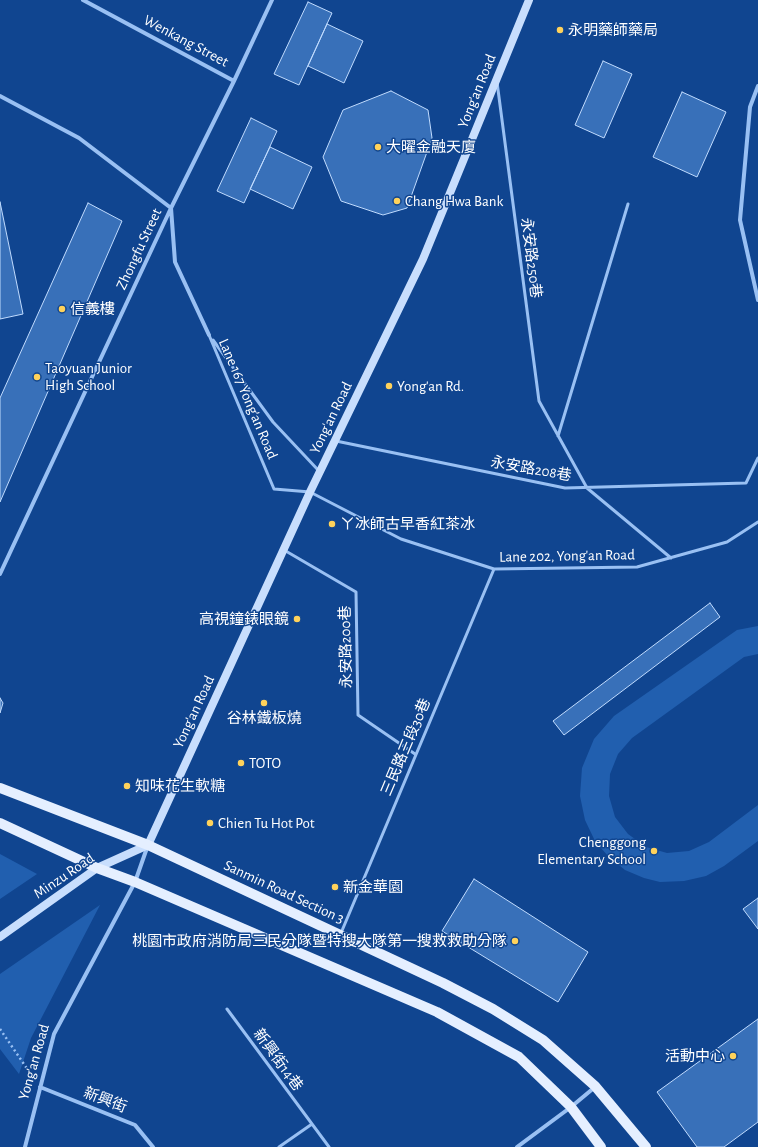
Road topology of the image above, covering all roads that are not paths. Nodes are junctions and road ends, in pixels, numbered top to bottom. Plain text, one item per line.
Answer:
1 (83, 0) edge
2 (272, 0) edge
3 (528, 0) edge
4 (497, 79) junction
5 (234, 80) junction
6 (758, 86) edge
7 (0, 96) edge
8 (628, 204) dead end
9 (171, 208) junction
10 (758, 300) edge
11 (209, 335) junction
12 (558, 436) junction
13 (335, 441) junction
14 (758, 458) edge
15 (320, 472) junction
16 (587, 488) junction
17 (310, 492) junction
18 (758, 522) edge
19 (284, 550) junction
20 (671, 558) junction
21 (494, 569) junction
22 (0, 574) edge
23 (415, 754) junction
24 (0, 788) edge
25 (0, 823) edge
26 (148, 845) junction
27 (97, 868) junction
28 (135, 882) junction
29 (340, 934) junction
30 (0, 937) edge
31 (227, 1009) dead end
32 (595, 1086) junction
33 (40, 1088) junction
34 (572, 1107) junction
35 (312, 1124) junction
36 (25, 1147) edge
37 (153, 1147) edge
38 (279, 1147) edge
39 (329, 1147) edge
40 (517, 1147) edge
41 (601, 1147) edge
42 (646, 1147) edge

1 - 5 street, Wenkang Street
2 - 5 street, Zhongfu Street
3 - 4 main road, Yong'an Road
4 - 12 lane, 永安路250巷
4 - 13 main road, Yong'an Road
5 - 9 street, Zhongfu Street
6 - 10 street
7 - 9 street
8 - 12 lane
9 - 11 street
9 - 22 street, Zhongfu Street
11 - 15 lane, Lane 167 Yong'an Road
11 - 17 lane, Lane 167 Yong'an Road
12 - 16 lane, 永安路250巷
13 - 15 main road, Yong'an Road
13 - 16 lane, 永安路208巷
14 - 16 lane, 永安路208巷
15 - 17 main road, Yong'an Road
16 - 20 lane, 永安路250巷
17 - 19 main road, Yong'an Road
17 - 21 lane, Lane 202, Yong'an Road
18 - 20 lane, Lane 202, Yong'an Road
19 - 23 lane, 永安路200巷
19 - 26 main road, Yong'an Road
20 - 21 lane, Lane 202, Yong'an Road
21 - 23 lane, 三民路三段30巷
23 - 29 lane, 三民路三段30巷
24 - 26 main road, Sanmin Road Section 3
25 - 27 main road
26 - 27 main road, Minzu Road
26 - 28 street, Yong'an Road
26 - 29 main road, Sanmin Road Section 3
27 - 28 main road
27 - 30 main road, Minzu Road
28 - 33 street, Yong'an Road
28 - 34 main road
29 - 32 main road, Sanmin Road Section 3
31 - 35 lane, 新興街14巷
32 - 34 street
32 - 42 main road, Sanmin Road Section 3
33 - 36 street, Yong'an Road
33 - 37 street, 新興街
34 - 40 street
34 - 41 main road
35 - 38 lane
35 - 39 lane, 新興街14巷

